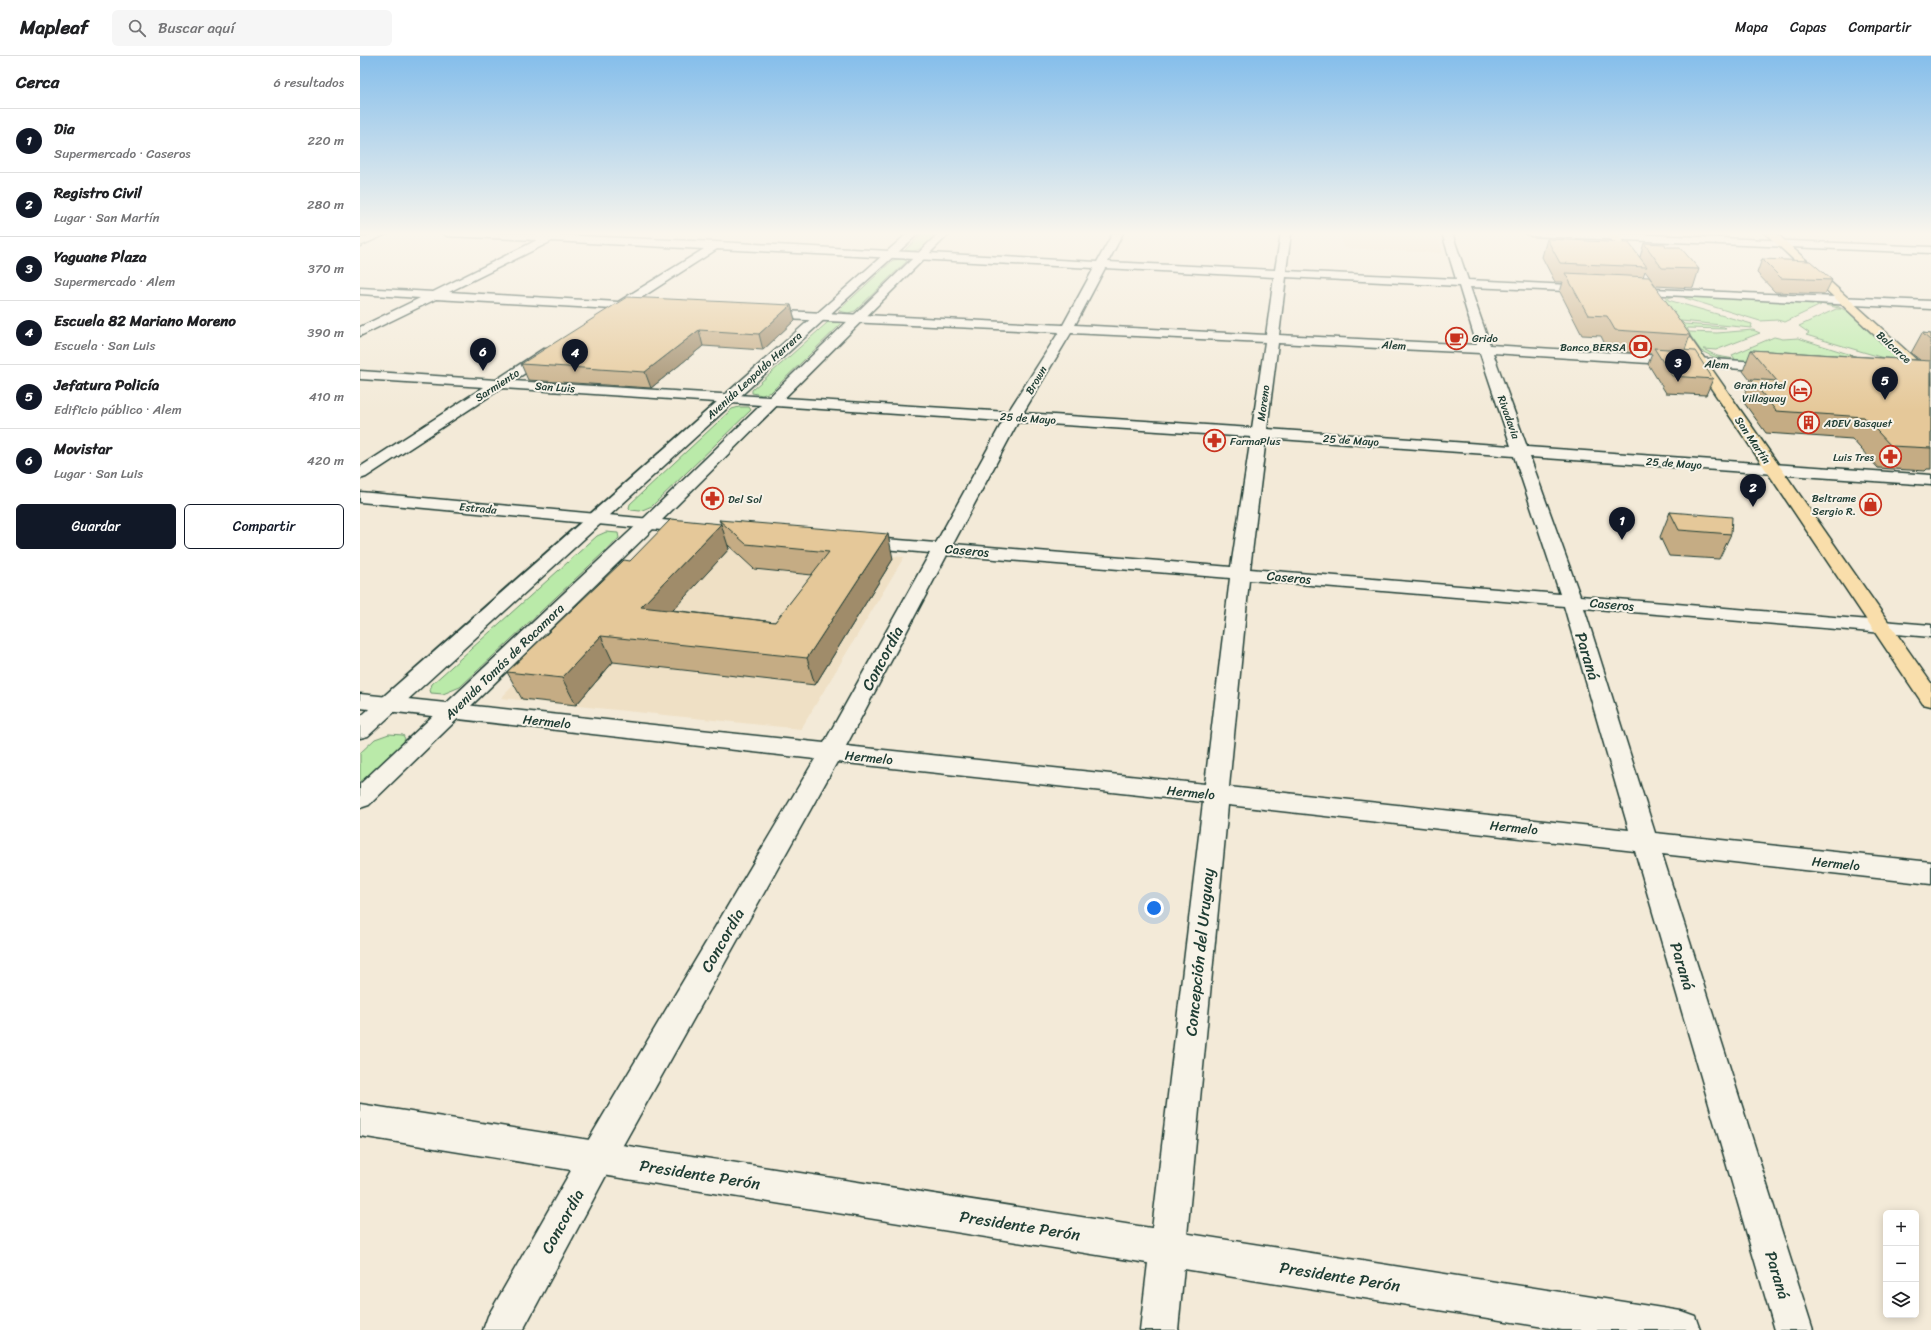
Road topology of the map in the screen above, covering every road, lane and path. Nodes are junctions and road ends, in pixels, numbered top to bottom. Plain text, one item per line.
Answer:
1 (387, 292) edge
2 (440, 292) edge
3 (642, 292) edge
4 (847, 292) edge
5 (883, 292) edge
6 (1087, 292) edge
7 (1278, 292) edge
8 (1467, 292) edge
9 (1652, 292) edge
10 (1662, 292) edge
11 (1834, 292) edge
12 (435, 295) junction
13 (1843, 301) junction
14 (1931, 305) edge
15 (621, 306) junction
16 (653, 307) edge
17 (748, 313) edge
18 (820, 317) junction
19 (602, 318) edge
20 (856, 319) junction
21 (1067, 329) junction
22 (360, 332) edge
23 (1272, 339) junction
24 (556, 347) edge
25 (1485, 350) junction
26 (1700, 363) junction
27 (1786, 368) edge
28 (360, 375) edge
29 (1904, 376) edge
30 (1930, 378) edge
31 (499, 384) junction
32 (727, 398) junction
33 (771, 402) junction
34 (1013, 417) junction
35 (1259, 433) junction
36 (1522, 452) junction
37 (1774, 470) junction
38 (360, 474) edge
39 (1931, 480) edge
40 (360, 497) edge
41 (596, 519) junction
42 (648, 524) junction
43 (711, 529) edge
44 (846, 540) edge
45 (941, 548) junction
46 (1240, 573) junction
47 (1572, 601) junction
48 (1880, 627) junction
49 (1931, 631) edge
50 (1931, 699) edge
51 (360, 701) edge
52 (388, 704) junction
53 (452, 711) junction
54 (360, 730) edge
55 (831, 752) junction
56 (1216, 795) junction
57 (360, 799) edge
58 (1645, 842) junction
59 (1931, 873) edge
60 (360, 1120) edge
61 (596, 1158) junction
62 (1167, 1249) junction
63 (502, 1330) edge
64 (1158, 1330) edge
65 (1681, 1330) edge
66 (1794, 1330) edge

1 - 12 street
2 - 12 street
3 - 15 street
4 - 18 street, Avenida Leopoldo Herrera
5 - 20 street
6 - 21 street, Brown
7 - 23 street, Moreno
8 - 25 street, Rivadavia
9 - 26 main road, San Martín
10 - 13 street
11 - 13 main road, Balcarce
12 - 15 street
12 - 22 street
13 - 14 street
13 - 30 main road, Balcarce
15 - 16 street
15 - 19 street
17 - 18 street, Alem
18 - 20 street, Alem
18 - 32 street, Avenida Leopoldo Herrera
20 - 21 street, Alem
20 - 33 street
21 - 23 street, Alem
21 - 34 street, Brown
23 - 25 street, Alem
23 - 35 street, Moreno
24 - 31 street, Sarmiento
25 - 26 street, Alem
25 - 36 street, Rivadavia
26 - 27 street, Alem
26 - 37 main road, San Martín
28 - 31 street, San Luis
29 - 30 street
31 - 32 street, San Luis
31 - 38 street, Sarmiento
32 - 33 street, San Luis
32 - 41 street, Avenida Leopoldo Herrera
33 - 34 street, 25 de Mayo
33 - 42 street
34 - 35 street, 25 de Mayo
34 - 45 street, Brown
35 - 36 street, 25 de Mayo
35 - 46 street, Moreno
36 - 37 street, 25 de Mayo
36 - 47 street, Rivadavia
37 - 39 street, 25 de Mayo
37 - 48 main road, San Martín
40 - 41 street, Estrada
41 - 42 street, Estrada
41 - 52 street
42 - 43 street
42 - 53 street, Avenida Tomás de Rocamora
44 - 45 street, Caseros
45 - 46 street, Caseros
45 - 55 street, Concordia
46 - 47 street, Caseros
46 - 56 street, Concepción del Uruguay
47 - 48 street, Caseros
47 - 58 street, Paraná
48 - 49 street, Caseros
48 - 50 main road, San Martín
51 - 52 street, Hermelo
52 - 53 street, Hermelo
52 - 54 street
53 - 55 street, Hermelo
53 - 57 street, Avenida Tomás de Rocamora
55 - 56 street, Hermelo
55 - 61 street, Concordia
56 - 58 street, Hermelo
56 - 62 street, Concepción del Uruguay
58 - 59 street, Hermelo
58 - 66 street, Paraná
60 - 61 street, Presidente Perón
61 - 62 street, Presidente Perón
61 - 63 street, Concordia
62 - 64 street, Concepción del Uruguay
62 - 65 street, Presidente Perón

